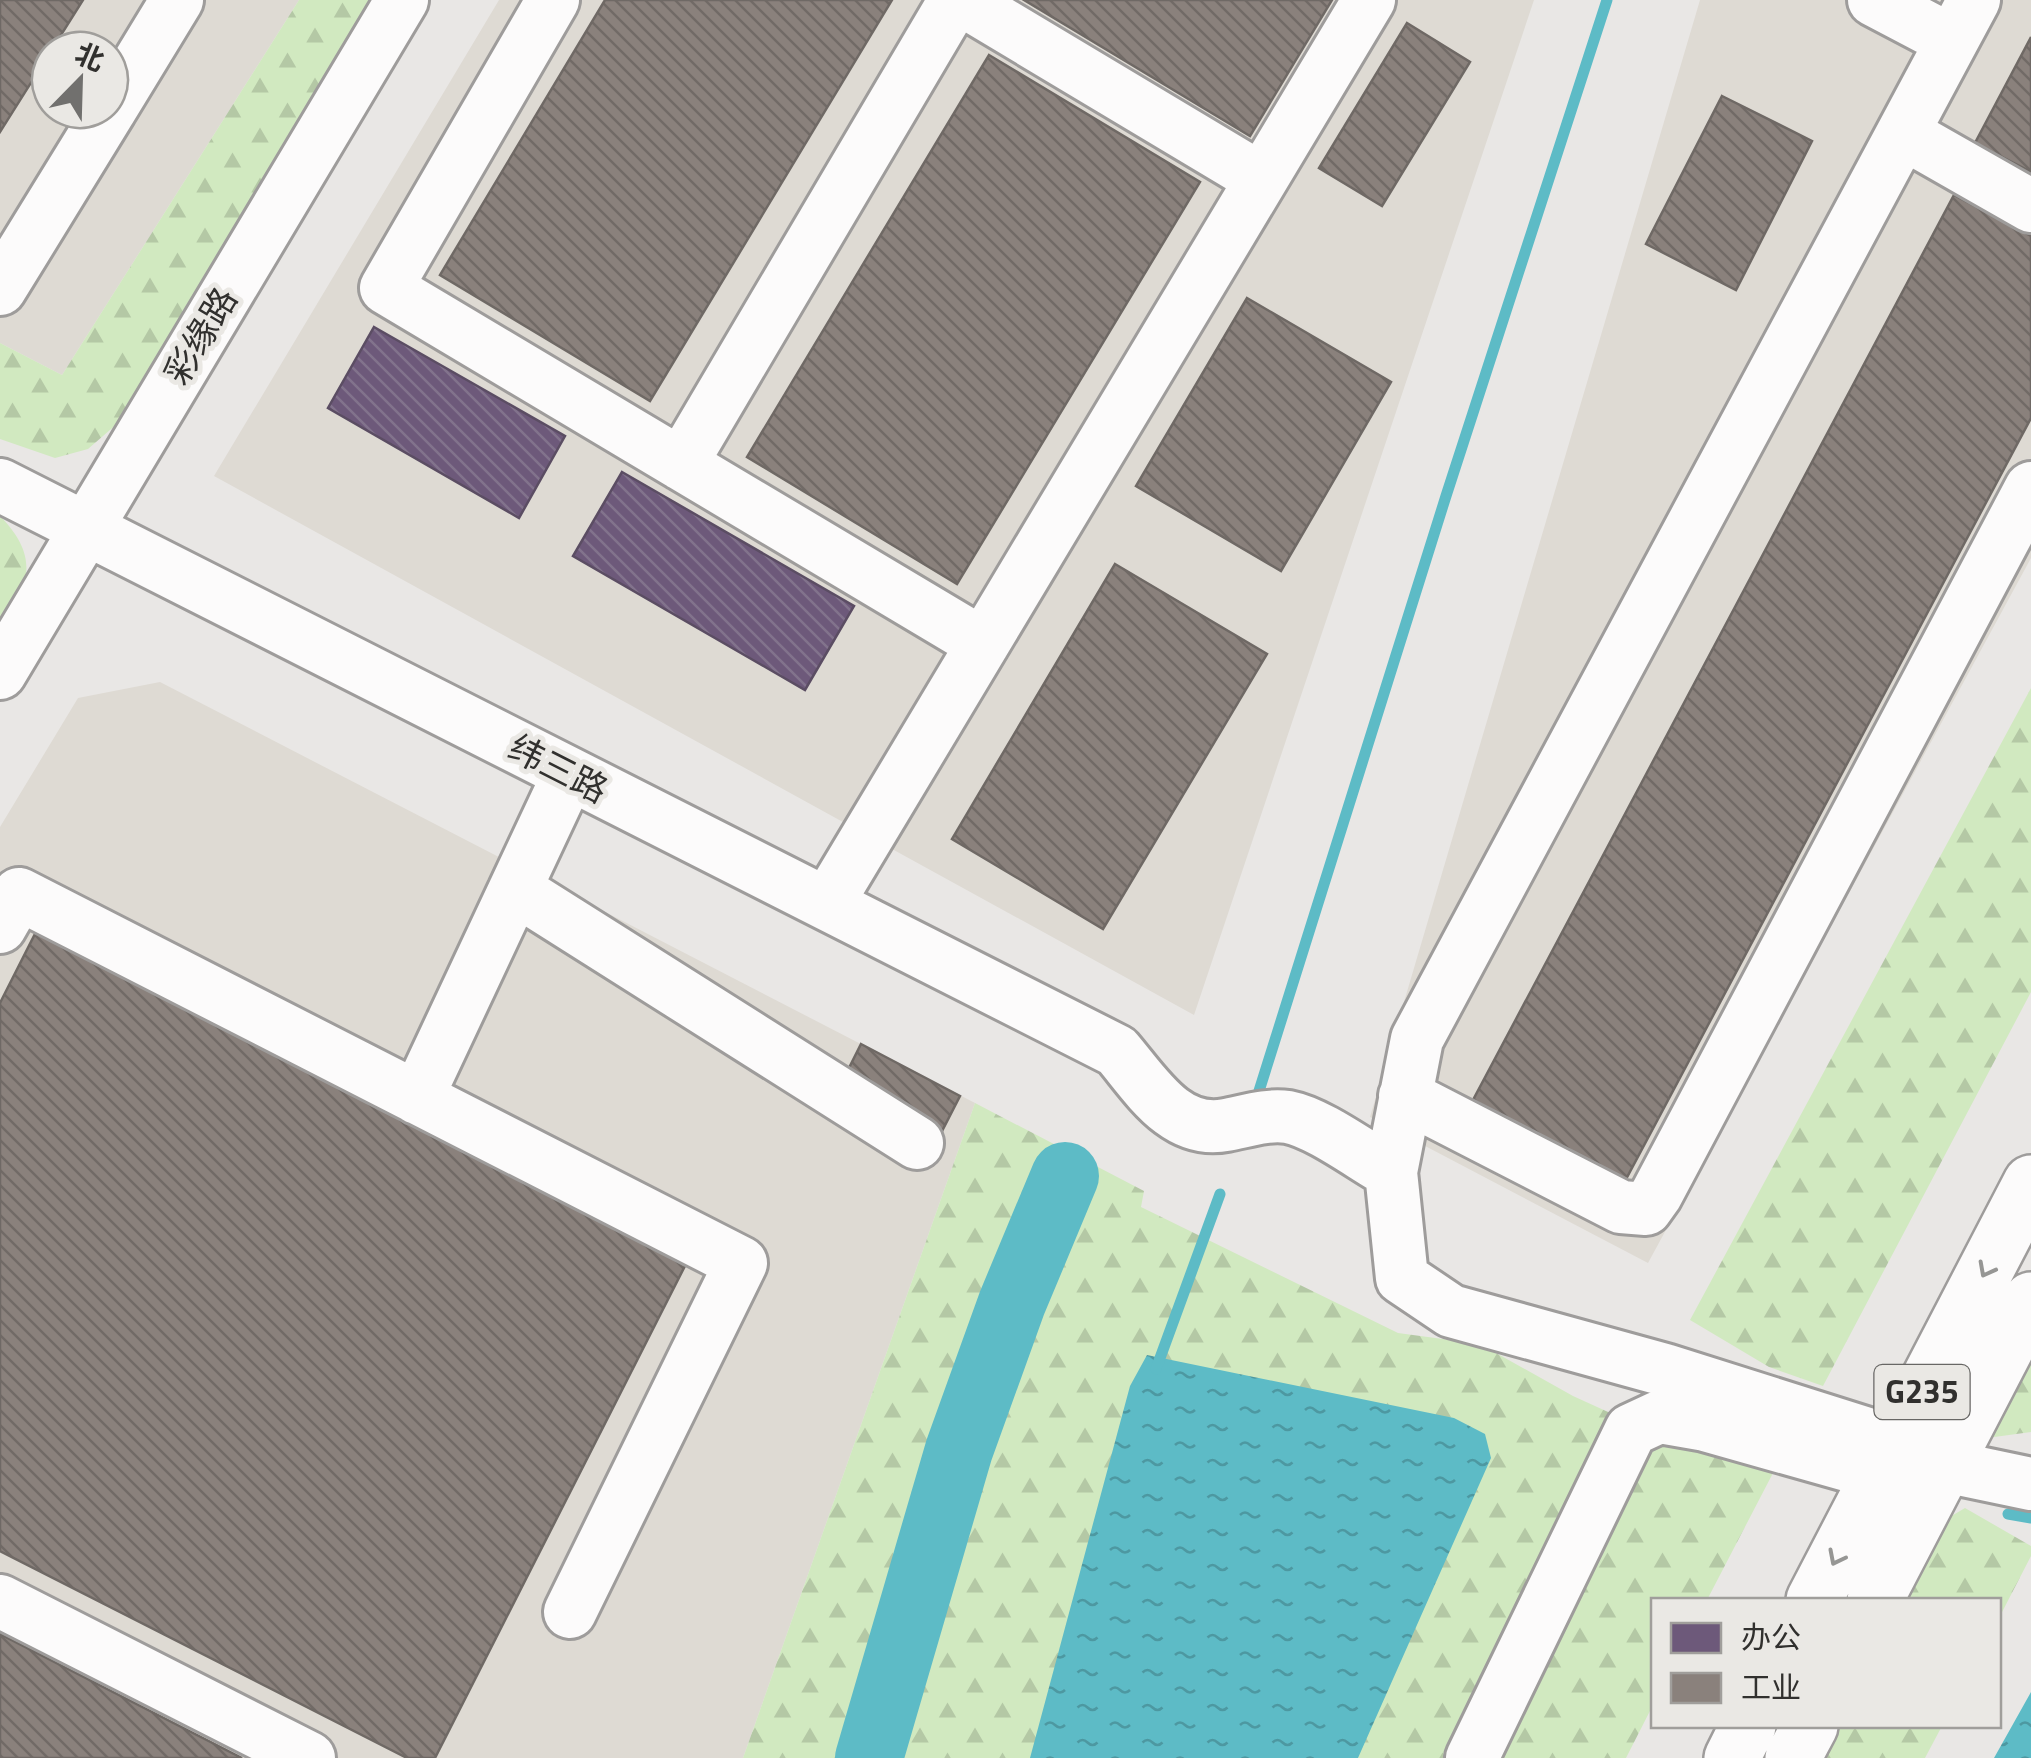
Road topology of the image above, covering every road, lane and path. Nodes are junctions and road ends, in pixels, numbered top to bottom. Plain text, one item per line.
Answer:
1 (177, 0) edge
2 (402, 0) edge
3 (553, 0) edge
4 (959, 0) edge
5 (1369, 0) edge
6 (1874, 0) edge
7 (1963, 20) edge
8 (130, 77) edge
9 (98, 130) edge
10 (1903, 133) junction
11 (1262, 179) junction
12 (2031, 206) edge
13 (0, 289) edge
14 (681, 464) junction
15 (0, 485) edge
16 (2031, 488) edge
17 (85, 530) junction
18 (983, 644) junction
19 (0, 673) edge
20 (569, 774) junction
21 (516, 889) junction
22 (827, 904) junction
23 (0, 927) edge
24 (1405, 1096) junction
25 (417, 1098) junction
26 (918, 1144) dead end
27 (1391, 1172) junction
28 (2031, 1184) edge
29 (2031, 1300) edge
30 (1888, 1458) junction
31 (1944, 1466) junction
32 (2031, 1484) edge
33 (1815, 1598) edge
34 (1876, 1598) edge
35 (0, 1600) edge
36 (570, 1612) dead end
37 (1747, 1728) edge
38 (1809, 1728) edge
39 (309, 1758) edge
40 (1472, 1758) edge
41 (1732, 1758) edge
42 (1793, 1758) edge

1 - 8 street
2 - 17 street, 彩缘路
3 - 14 street
4 - 11 street
4 - 14 street
5 - 11 street
6 - 7 street
7 - 10 street
9 - 13 street
10 - 12 street
10 - 24 street
11 - 18 street
14 - 18 street
15 - 17 street, 纬三路
16 - 24 street
17 - 19 street, 彩缘路
17 - 20 street, 纬三路
18 - 22 street
20 - 21 street
20 - 22 street, 纬三路
21 - 25 street
21 - 26 street
22 - 27 street, 纬三路
23 - 25 street
24 - 27 street
25 - 36 street
27 - 30 street
28 -> 30 highway, G235
29 - 31 highway, G235
30 -> 33 highway, G235
30 - 40 street
31 - 32 street
31 - 34 highway, G235
35 - 39 street
37 - 41 highway
38 - 42 highway

